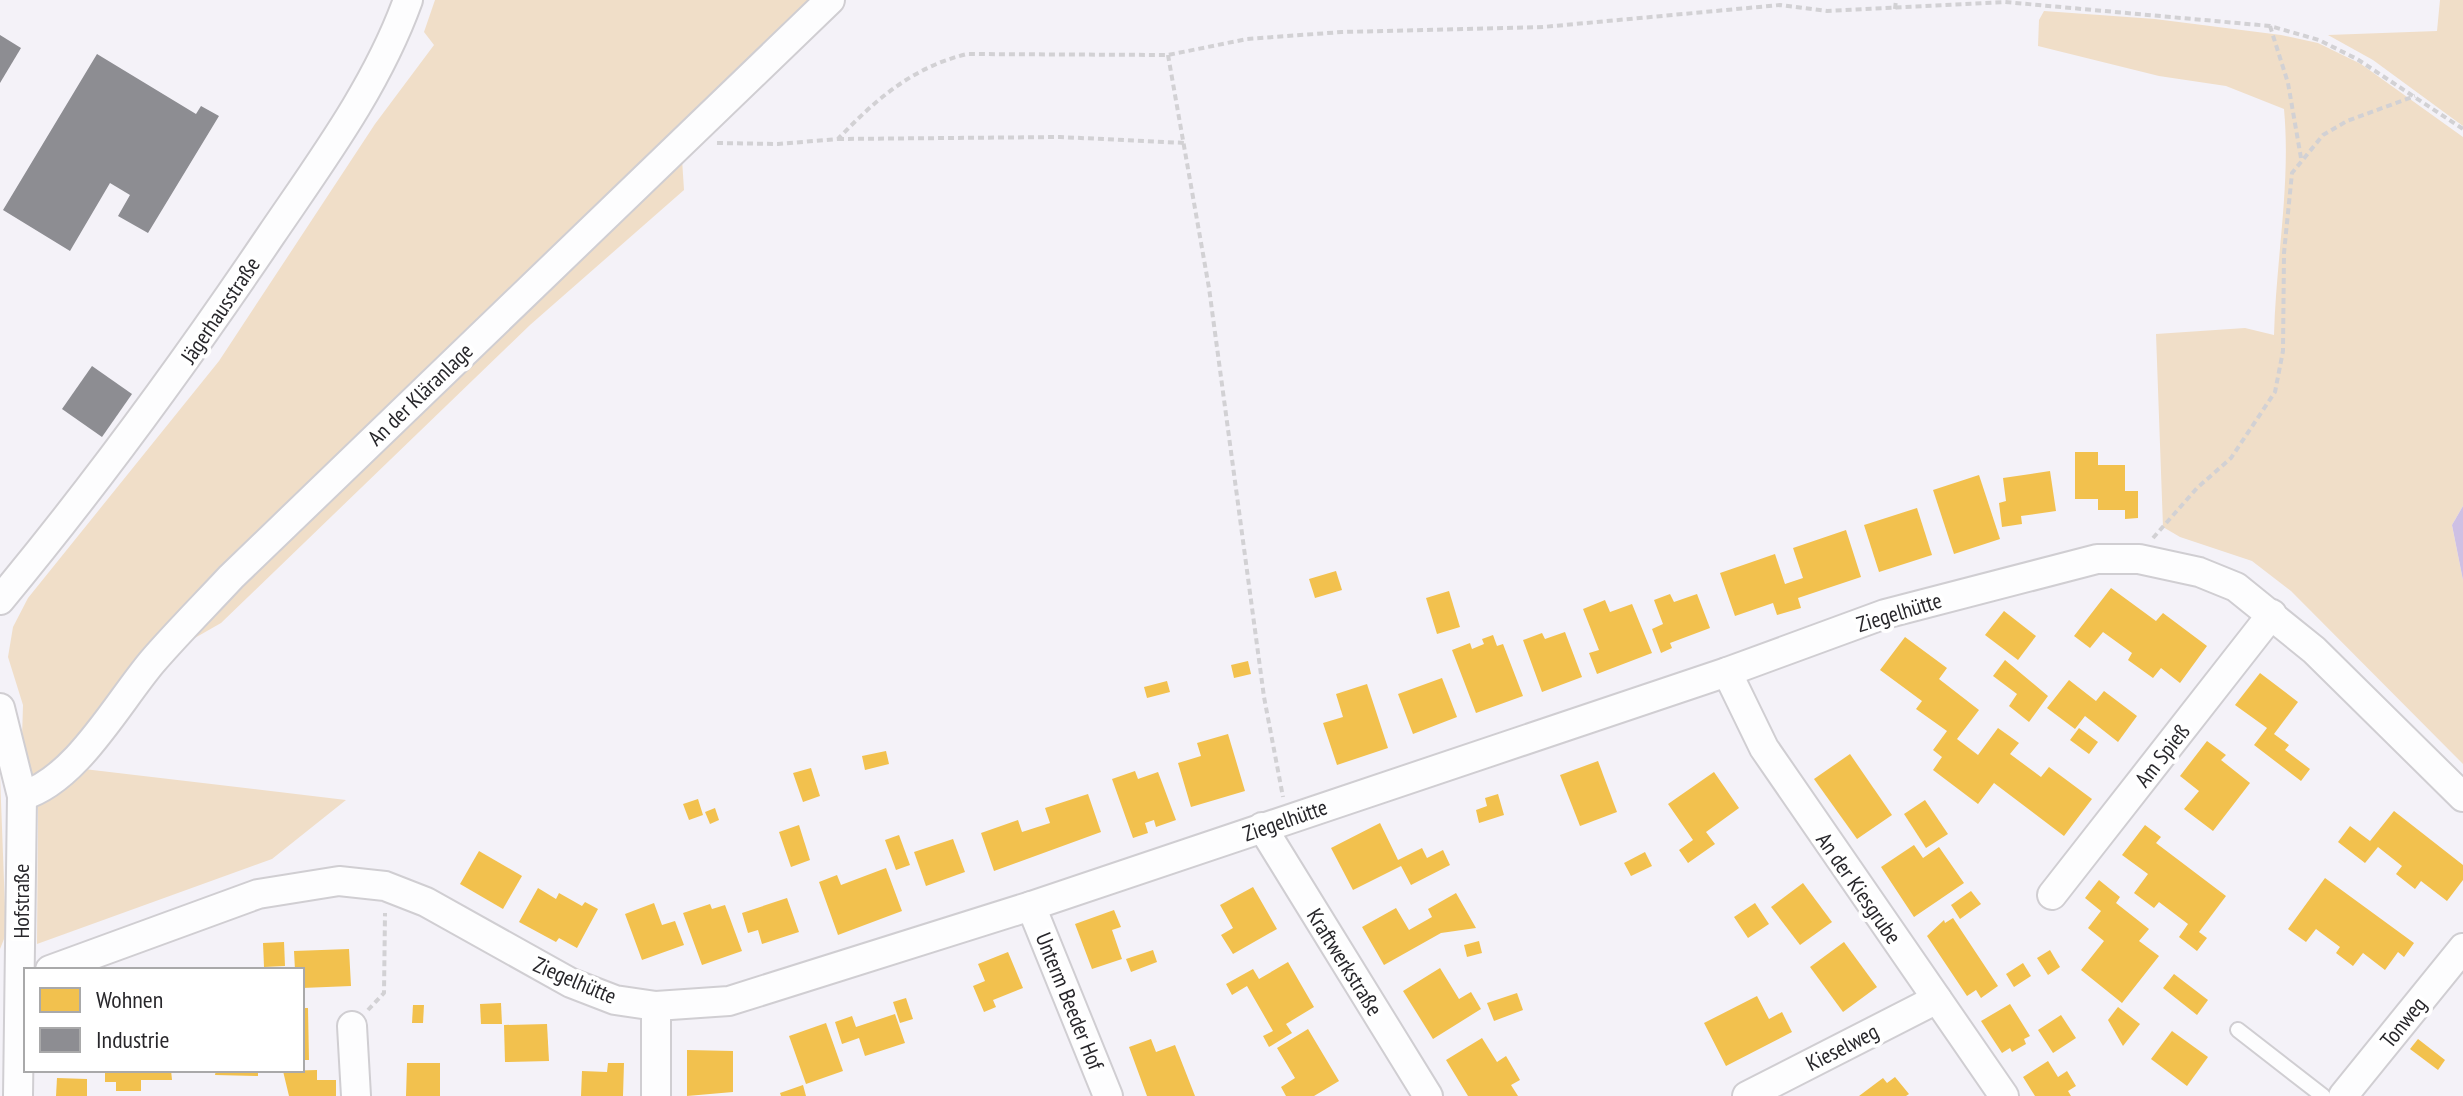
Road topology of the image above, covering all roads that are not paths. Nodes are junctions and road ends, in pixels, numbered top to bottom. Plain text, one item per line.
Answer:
1 (408, 0) edge
2 (830, 0) edge
3 (0, 600) edge
4 (2272, 614) junction
5 (1727, 672) junction
6 (0, 708) edge
7 (22, 796) junction
8 (2463, 797) edge
9 (1262, 827) junction
10 (2052, 895) dead end
11 (1031, 906) junction
12 (2463, 948) edge
13 (55, 968) edge
14 (15, 982) edge
15 (1937, 999) junction
16 (656, 1006) junction
17 (352, 1026) road end
18 (2238, 1030) dead end
19 (1756, 1094) edge
20 (18, 1096) edge
21 (356, 1096) edge
22 (656, 1096) edge
23 (1108, 1096) edge
24 (1428, 1096) edge
25 (2004, 1096) edge
26 (2323, 1096) edge
27 (2343, 1096) edge

1 - 3 street, Jägerhausstraße
2 - 7 street, An der Kläranlage
4 - 5 street, Ziegelhütte
4 - 8 street, Ziegelhütte
4 - 10 street, Am Spieß
5 - 9 street, Ziegelhütte
5 - 15 street, An der Kiesgrube
6 - 7 street, Hofstraße
7 - 14 street, Hofstraße
9 - 11 street, Ziegelhütte
9 - 24 street, Kraftwerkstraße
11 - 16 street, Ziegelhütte
11 - 23 street, Unterm Beeder Hof
12 - 27 street, Tonweg
13 - 16 street, Ziegelhütte
14 - 20 street, Hofstraße
15 - 19 street, Kieselweg
15 - 25 street, An der Kiesgrube
16 - 22 street
17 - 21 street
18 - 26 lane

